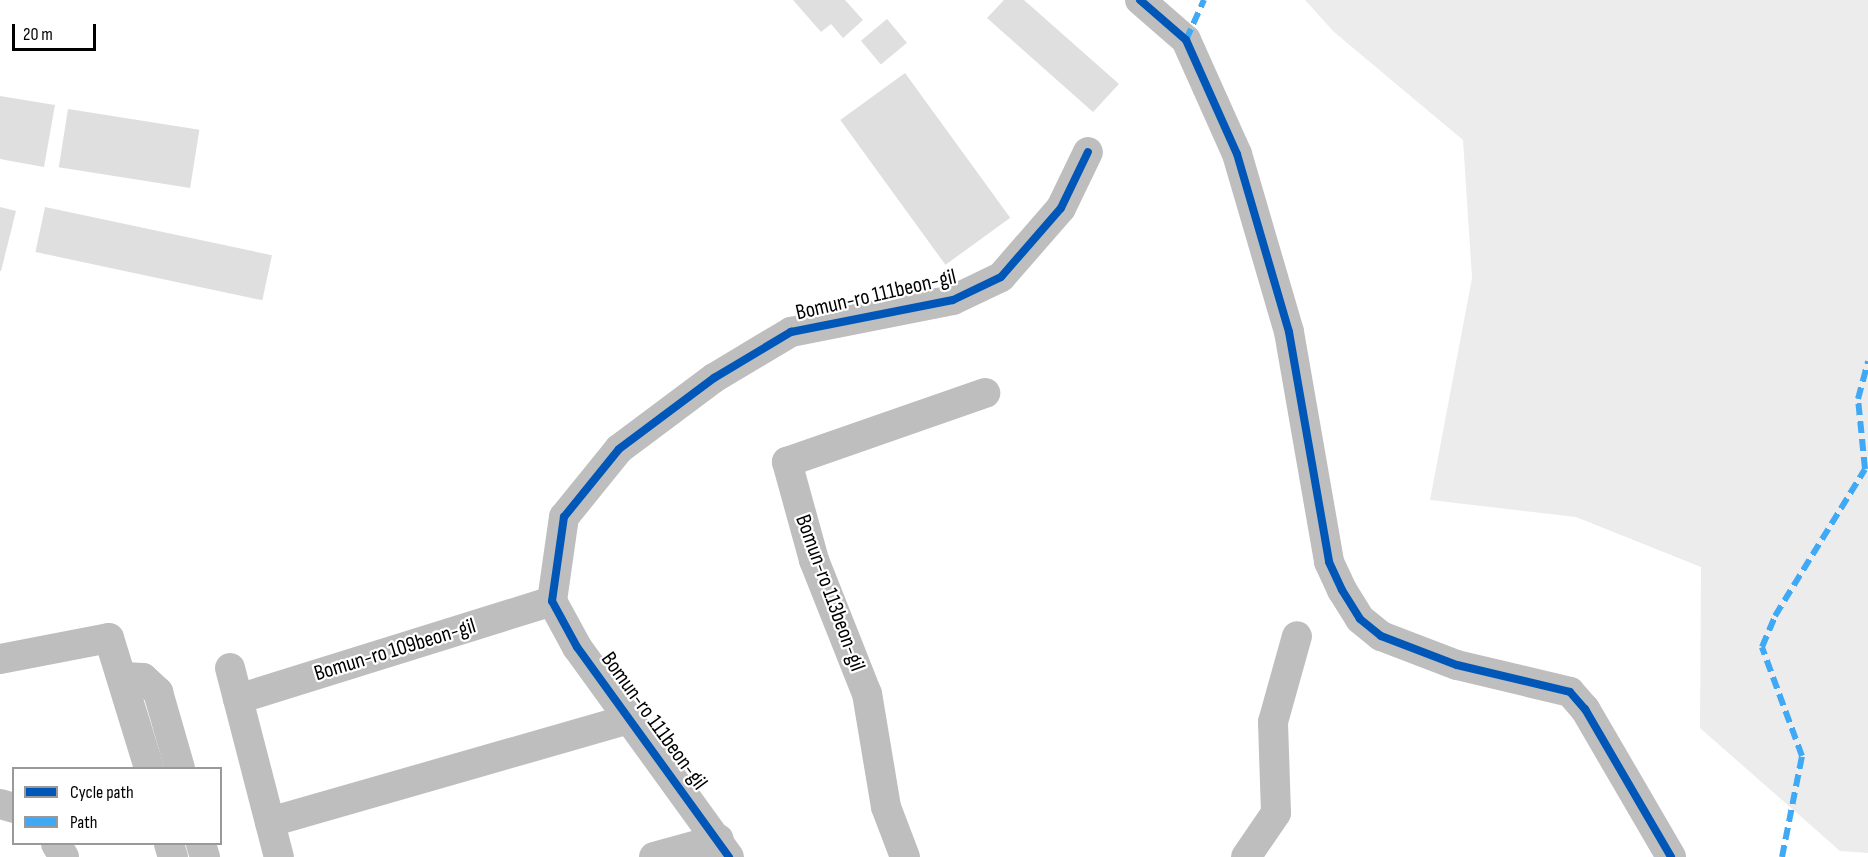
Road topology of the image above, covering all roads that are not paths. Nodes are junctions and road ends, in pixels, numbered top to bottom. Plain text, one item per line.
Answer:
1 (1140, 0) edge
2 (1088, 152) dead end
3 (985, 393) dead end
4 (552, 601) junction
5 (1297, 636) dead end
6 (0, 659) edge
7 (230, 668) dead end
8 (124, 677) junction
9 (238, 699) junction
10 (629, 719) junction
11 (149, 767) edge
12 (180, 767) edge
13 (270, 822) junction
14 (724, 848) edge
15 (279, 857) edge
16 (654, 857) edge
17 (906, 857) edge
18 (1246, 857) edge
19 (1671, 857) edge

1 - 19 street
2 - 4 street, Bomun-ro 111beon-gil
3 - 17 street, Bomun-ro 113beon-gil
4 - 9 street, Bomun-ro 109beon-gil
4 - 10 street, Bomun-ro 111beon-gil
5 - 18 street
6 - 8 street
7 - 9 street
8 - 11 street
8 - 12 street
9 - 13 street
10 - 13 street, Bomun-ro 111beon-gil
10 - 14 street, Bomun-ro 111beon-gil
13 - 15 street
14 - 16 street, Bomun-ro 111beon-gil

